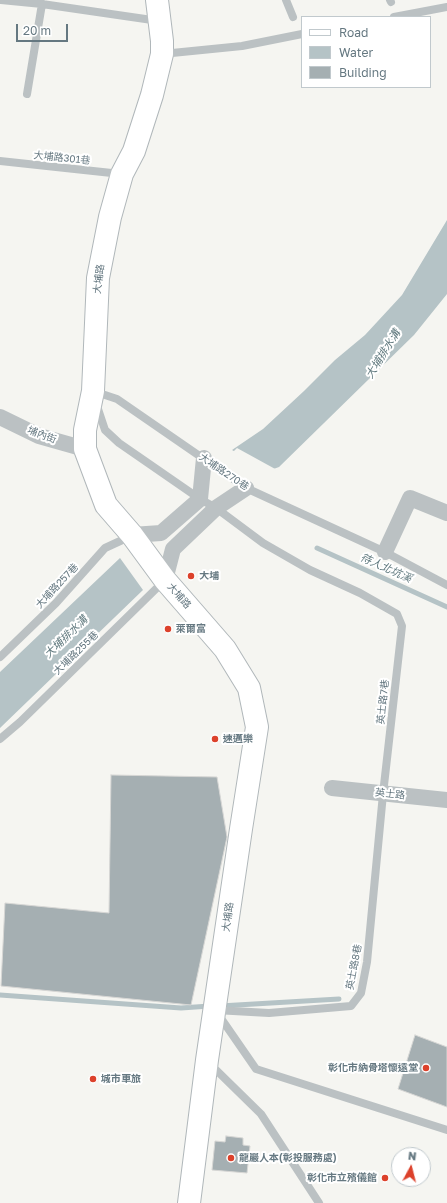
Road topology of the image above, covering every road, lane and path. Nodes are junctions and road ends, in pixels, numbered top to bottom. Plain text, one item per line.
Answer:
1 (1, 0) edge
2 (157, 0) edge
3 (286, 0) edge
4 (41, 2) edge
5 (447, 7) edge
6 (399, 16) edge
7 (293, 17) dead end
8 (160, 21) junction
9 (301, 34) edge
10 (162, 54) junction
11 (27, 94) dead end
12 (0, 161) edge
13 (122, 174) junction
14 (93, 391) junction
15 (0, 417) edge
16 (85, 449) junction
17 (204, 458) junction
18 (246, 488) junction
19 (200, 499) junction
20 (216, 508) junction
21 (447, 513) edge
22 (132, 535) junction
23 (384, 552) junction
24 (165, 580) junction
25 (447, 585) edge
26 (0, 657) edge
27 (0, 739) edge
28 (332, 788) dead end
29 (383, 794) junction
30 (447, 800) edge
31 (215, 1010) junction
32 (207, 1060) junction
33 (447, 1130) edge
34 (189, 1203) edge
35 (319, 1203) edge

1 - 4 lane
2 - 8 main road, 大埔路
3 - 7 lane
4 - 8 lane
4 - 11 lane
5 - 6 lane
8 - 10 main road, 大埔路
9 - 10 lane
10 - 13 main road, 大埔路
12 - 13 lane, 大埔路301巷
13 - 14 main road, 大埔路
14 - 16 main road, 大埔路
14 - 17 lane, 大埔路270巷
14 - 19 lane
15 - 16 street, 埔內街
16 - 22 main road, 大埔路
17 - 18 lane, 大埔路270巷
17 - 19 street
18 - 20 street
18 - 23 lane, 大埔路270巷
19 - 20 lane
19 - 22 street
20 - 24 street
20 - 29 lane, 英士路7巷
21 - 23 street
22 - 24 main road, 大埔路
22 - 26 lane, 大埔路257巷
23 - 25 lane, 大埔路270巷
24 - 27 lane, 大埔路255巷
24 - 31 main road, 大埔路
28 - 29 street, 英士路
29 - 30 street, 英士路
29 - 31 lane, 英士路8巷
31 - 32 main road, 大埔路
31 - 33 lane
32 - 34 main road, 大埔路
32 - 35 lane

